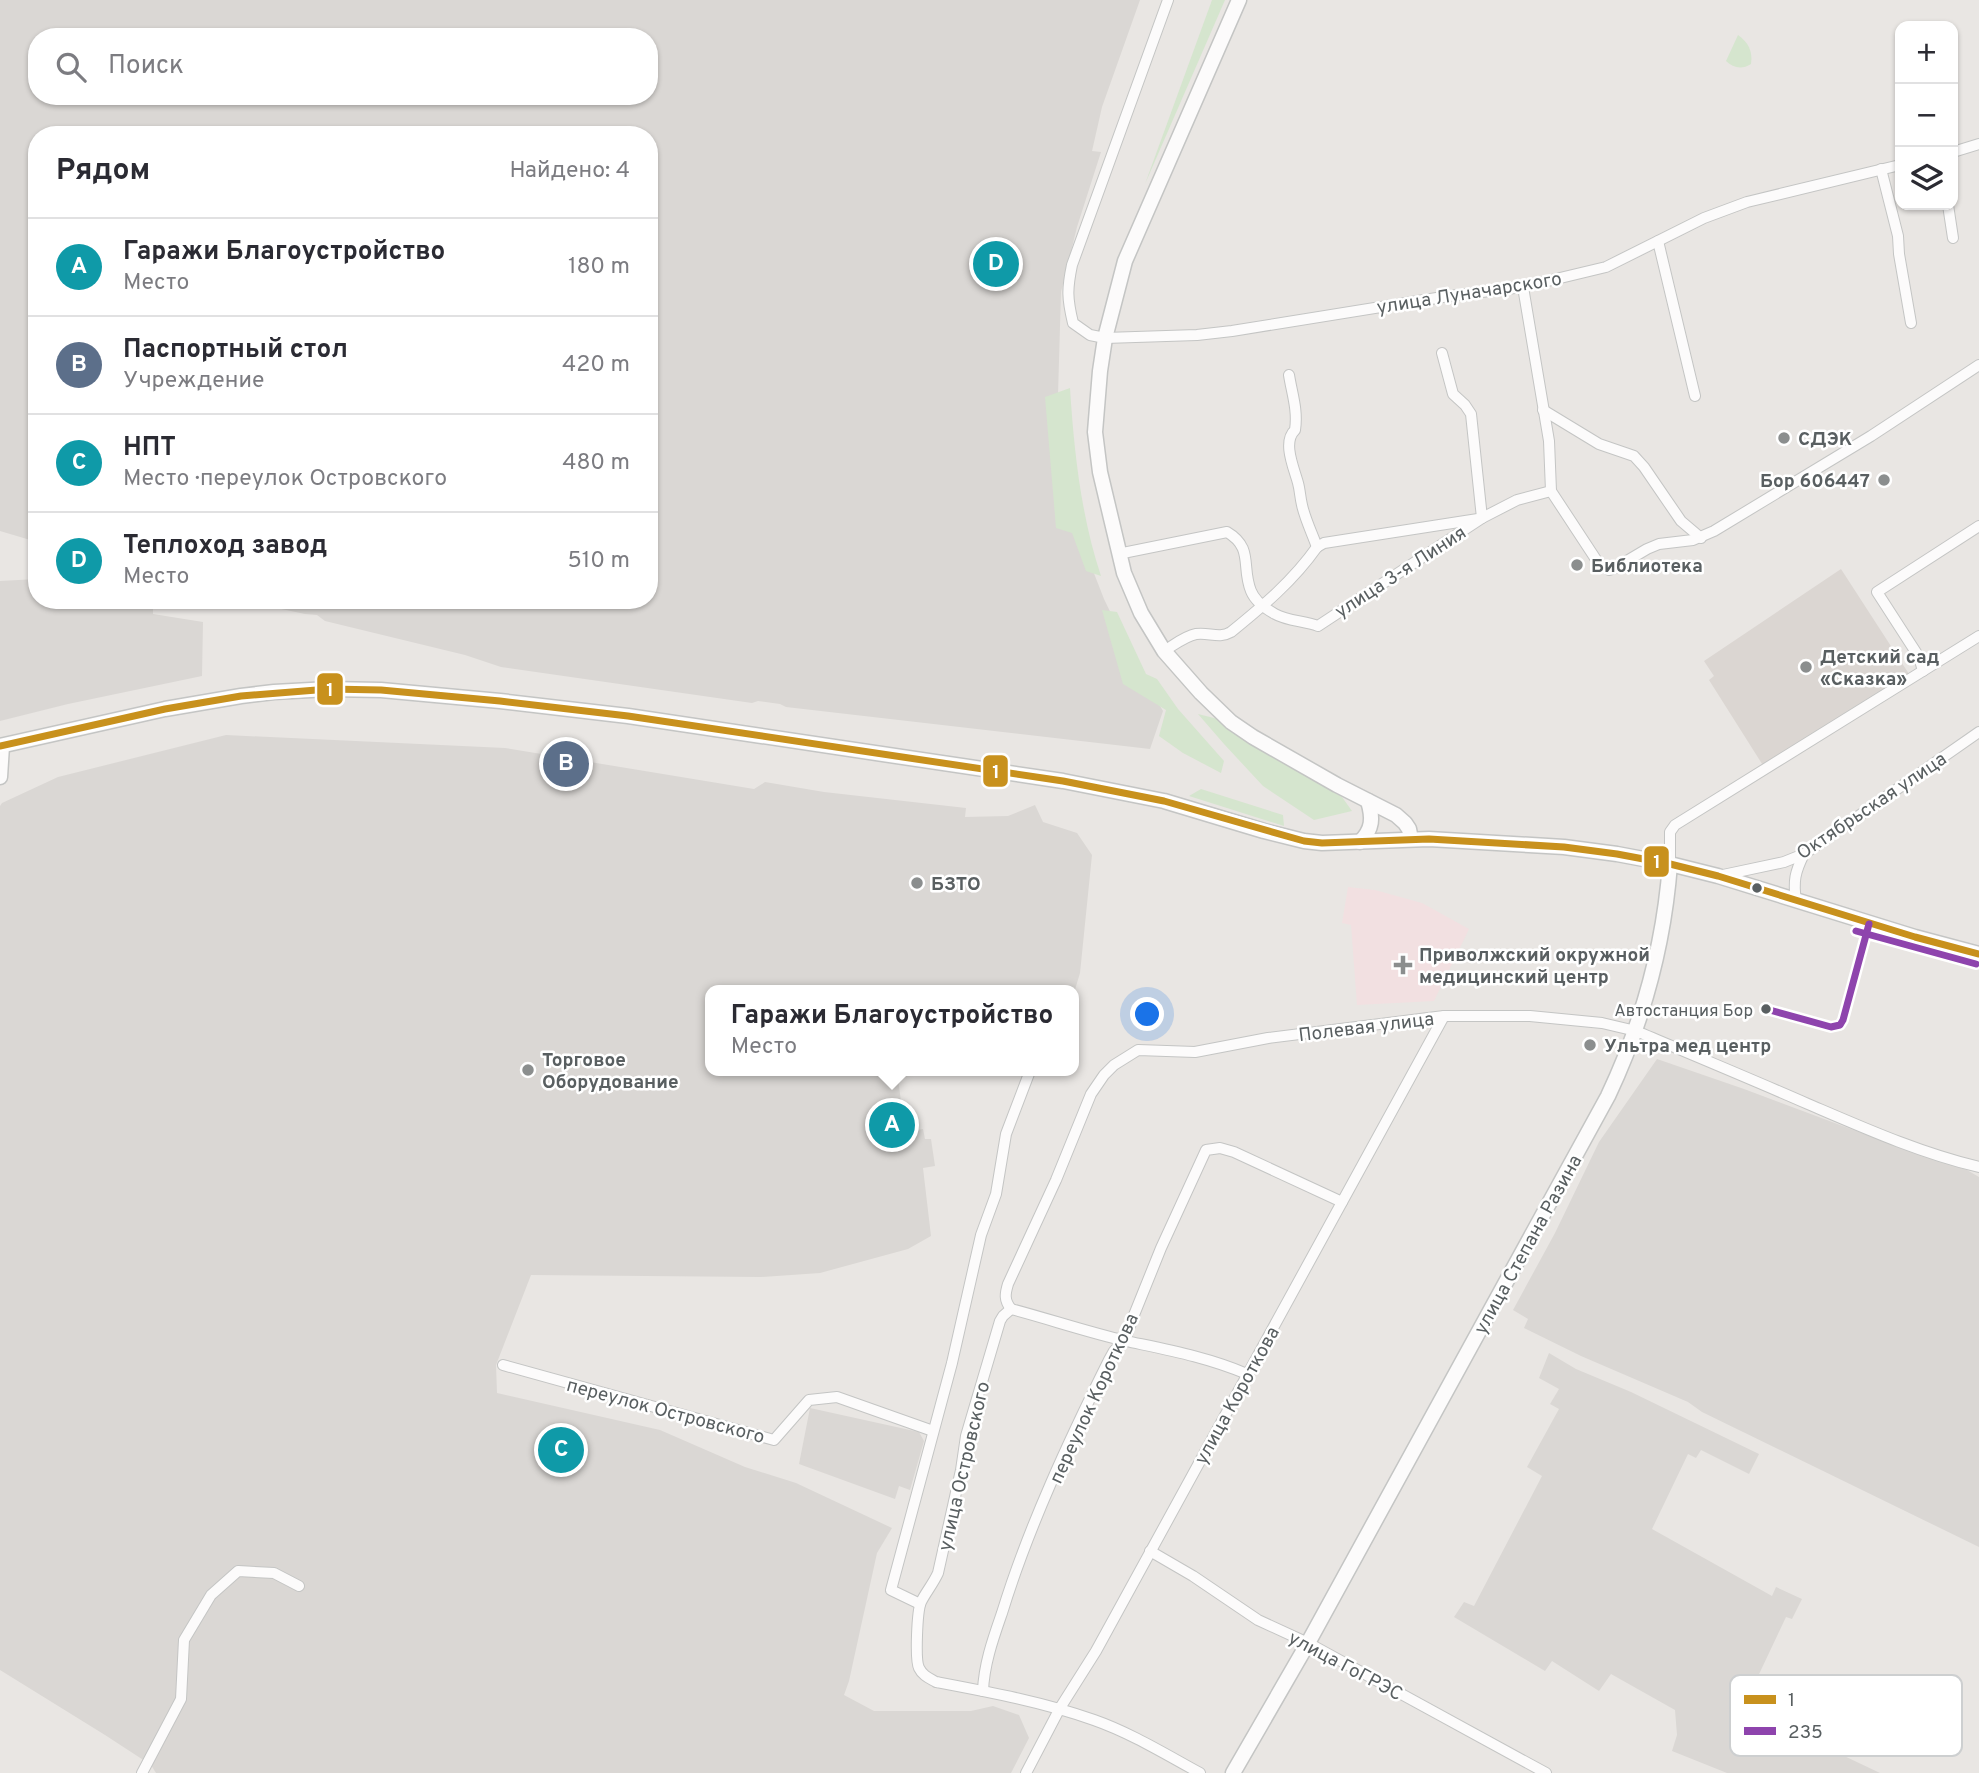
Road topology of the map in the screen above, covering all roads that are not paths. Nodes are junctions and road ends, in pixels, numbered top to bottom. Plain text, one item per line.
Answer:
1 (1168, 0) edge
2 (1240, 0) edge
3 (1979, 144) edge
4 (1958, 150) edge
5 (1895, 166) edge
6 (1881, 169) junction
7 (1949, 210) edge
8 (1953, 238) dead end
9 (1658, 242) junction
10 (1523, 287) junction
11 (1911, 323) dead end
12 (1105, 338) junction
13 (1442, 353) dead end
14 (1979, 365) edge
15 (1289, 375) dead end
16 (1695, 396) dead end
17 (1543, 410) junction
18 (1551, 491) junction
19 (1482, 518) junction
20 (1979, 526) edge
21 (1701, 538) junction
22 (1317, 547) junction
23 (1118, 554) junction
24 (1262, 606) junction
25 (1979, 636) edge
26 (1164, 651) junction
27 (1923, 671) junction
28 (1979, 732) edge
29 (1, 746) edge
30 (0, 777) edge
31 (1368, 801) junction
32 (1411, 839) junction
33 (1360, 842) junction
34 (1804, 854) junction
35 (1670, 864) junction
36 (1718, 877) junction
37 (1796, 901) junction
38 (1979, 954) edge
39 (1444, 1016) junction
40 (1636, 1031) junction
41 (1104, 1074) joint
42 (1028, 1076) edge
43 (1979, 1167) edge
44 (1342, 1202) junction
45 (1011, 1309) junction
46 (1125, 1340) junction
47 (503, 1366) dead end
48 (1247, 1374) junction
49 (933, 1431) junction
50 (1150, 1551) junction
51 (299, 1586) dead end
52 (920, 1604) junction
53 (1308, 1643) junction
54 (983, 1691) junction
55 (1060, 1708) junction
56 (142, 1773) edge
57 (1026, 1773) edge
58 (1200, 1773) edge
59 (1234, 1773) edge
60 (1546, 1773) edge

1 - 12 street
2 - 12 main road
3 - 4 street
5 - 6 street, улица Луначарского
6 - 9 street, улица Луначарского
6 - 11 street
7 - 8 street
9 - 10 street, улица Луначарского
9 - 16 street
10 - 12 street, улица Луначарского
10 - 17 street
12 - 23 main road
13 - 19 street
14 - 21 street
15 - 22 street
17 - 18 street
17 - 21 street
18 - 19 street, улица 3-я Линия
18 - 21 street
19 - 22 street, улица 3-я Линия
19 - 24 street, улица 3-я Линия
20 - 27 street
22 - 24 street
23 - 24 street
23 - 26 main road
24 - 26 street
25 - 27 street
26 - 31 main road
27 - 35 street
28 - 34 street, Октябрьская улица
29 - 30 main road
29 - 33 main road
31 - 32 main road
31 - 33 main road
32 - 33 main road
32 - 35 main road
34 - 36 street, Октябрьская улица
34 - 37 street
35 - 36 main road
35 - 40 main road, улица Степана Разина
36 - 37 main road
37 - 38 main road
39 - 40 street, Полевая улица
39 - 41 street, Полевая улица
39 - 44 street, улица Короткова
40 - 43 street, Полевая улица
40 - 53 main road, улица Степана Разина
41 - 45 street, улица Островского
42 - 49 street
44 - 46 street, переулок Короткова
44 - 48 street, улица Короткова
45 - 46 street
45 - 52 street, улица Островского
46 - 48 street
46 - 54 street, переулок Короткова
47 - 49 street, переулок Островского
48 - 50 street, улица Короткова
49 - 52 street
50 - 53 street, улица ГоГРЭС
50 - 55 street, улица Короткова
51 - 56 street
52 - 54 street, улица Островского
53 - 59 main road
53 - 60 street, улица ГоГРЭС
54 - 55 street
55 - 57 street, улица Короткова
55 - 58 street

